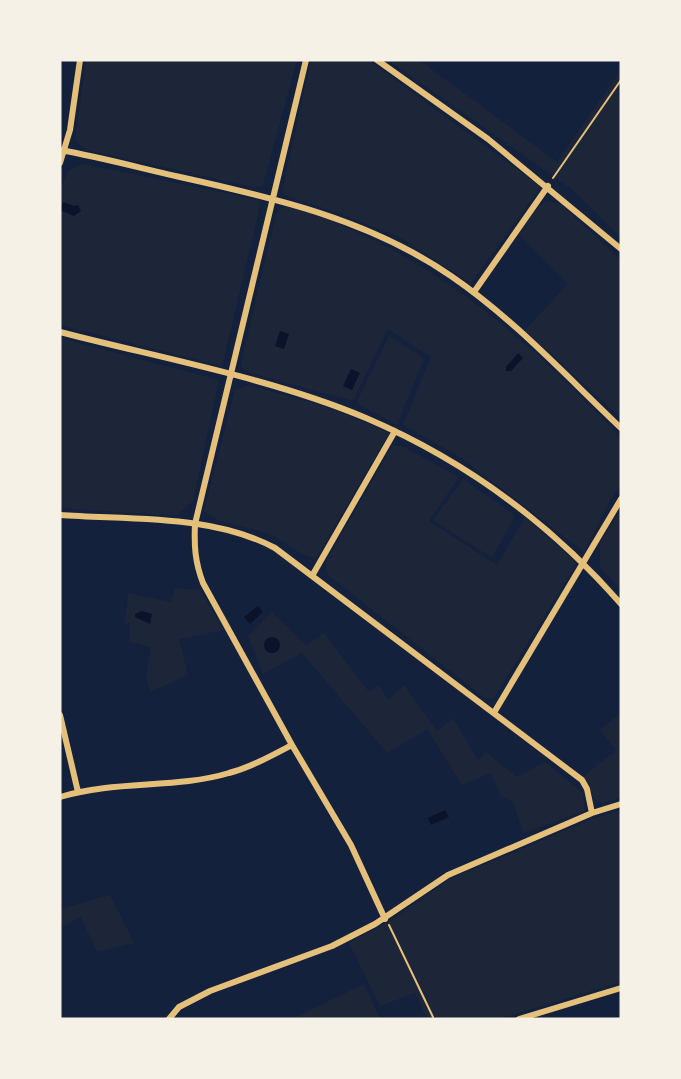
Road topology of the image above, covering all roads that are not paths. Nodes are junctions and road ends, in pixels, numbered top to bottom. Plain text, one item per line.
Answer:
1 (80, 60) edge
2 (306, 60) edge
3 (377, 60) edge
4 (62, 150) edge
5 (60, 163) edge
6 (548, 186) junction
7 (273, 197) junction
8 (621, 249) edge
9 (474, 292) junction
10 (60, 332) edge
11 (230, 376) junction
12 (621, 428) edge
13 (395, 431) junction
14 (621, 499) edge
15 (60, 515) edge
16 (195, 524) junction
17 (584, 562) junction
18 (312, 576) junction
19 (621, 604) edge
20 (495, 711) junction
21 (60, 715) edge
22 (292, 745) junction
23 (78, 792) junction
24 (60, 797) edge
25 (621, 804) edge
26 (592, 813) junction
27 (386, 918) junction
28 (621, 988) edge
29 (169, 1019) edge
30 (519, 1019) edge

1 - 4 street
2 - 7 street
3 - 6 street
4 - 5 street
4 - 7 street
6 - 8 street
6 - 9 street
7 - 9 street
7 - 11 street
9 - 12 street
10 - 11 street
11 - 13 street
11 - 16 street
13 - 17 street
13 - 18 street
14 - 17 street
15 - 16 street
16 - 18 street
16 - 22 street
17 - 19 street
17 - 20 street
18 - 20 street
20 - 26 street
21 - 23 street
22 - 23 street
22 - 27 street
23 - 24 street
25 - 26 street
26 - 27 street
27 - 29 street
28 - 30 street

